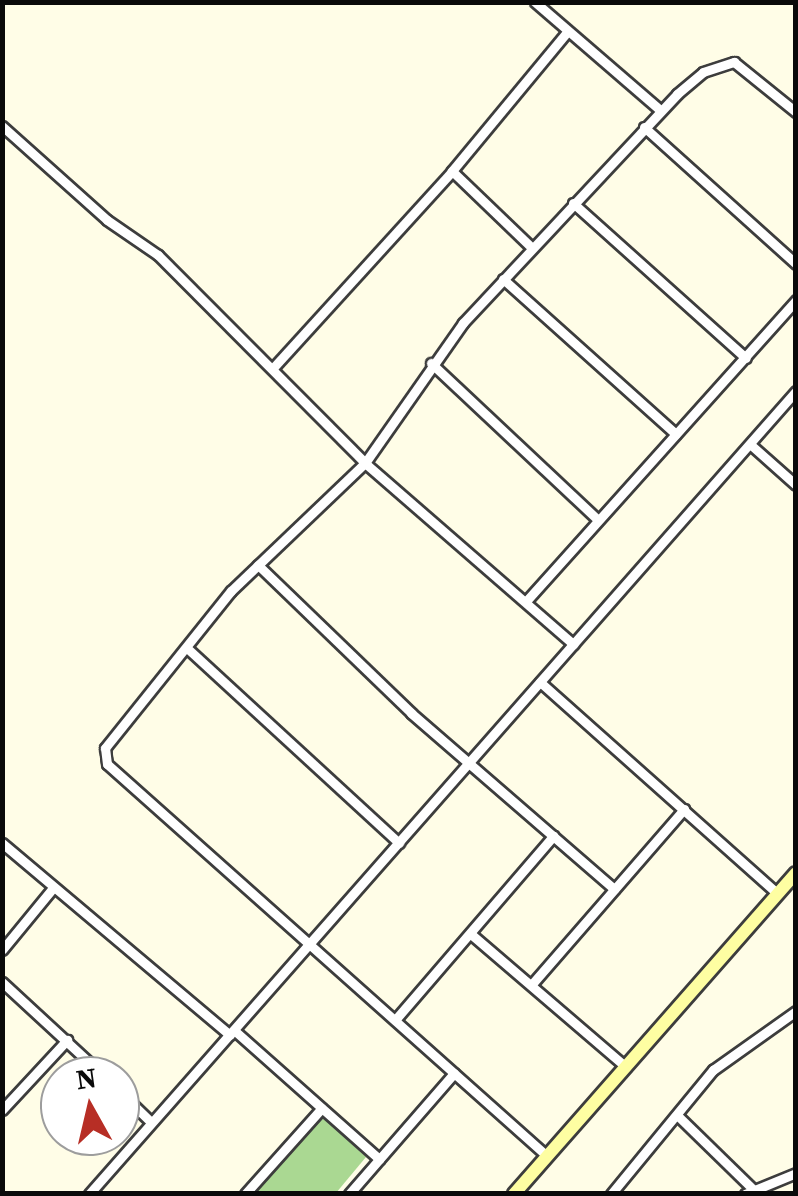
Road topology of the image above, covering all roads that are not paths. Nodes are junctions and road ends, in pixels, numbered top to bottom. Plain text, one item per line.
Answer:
1 (535, 2) edge
2 (567, 32) junction
3 (660, 110) junction
4 (796, 112) edge
5 (2, 126) edge
6 (644, 127) junction
7 (452, 171) junction
8 (574, 203) junction
9 (532, 248) junction
10 (796, 264) edge
11 (503, 279) junction
12 (796, 300) edge
13 (746, 358) junction
14 (430, 363) junction
15 (273, 368) junction
16 (796, 391) edge
17 (676, 434) junction
18 (751, 445) junction
19 (364, 463) junction
20 (796, 485) edge
21 (597, 518) junction
22 (258, 566) junction
23 (528, 599) junction
24 (572, 644) junction
25 (186, 648) junction
26 (540, 682) junction
27 (470, 766) junction
28 (684, 809) junction
29 (554, 836) junction
30 (2, 843) edge
31 (399, 843) junction
32 (796, 873) edge
33 (54, 888) junction
34 (614, 889) junction
35 (777, 893) junction
36 (472, 935) junction
37 (314, 942) junction
38 (2, 950) edge
39 (2, 982) edge
40 (532, 984) junction
41 (796, 1010) edge
42 (395, 1020) junction
43 (232, 1033) junction
44 (66, 1040) junction
45 (83, 1056) edge
46 (626, 1067) junction
47 (454, 1073) junction
48 (322, 1108) junction
49 (2, 1110) edge
50 (140, 1111) edge
51 (678, 1116) junction
52 (151, 1122) junction
53 (547, 1156) junction
54 (379, 1159) junction
55 (796, 1173) edge
56 (757, 1191) edge
57 (89, 1194) edge
58 (245, 1194) edge
59 (349, 1194) edge
60 (514, 1194) edge
61 (611, 1194) edge
62 (744, 1194) edge

1 - 2 street
2 - 3 street
2 - 7 street
3 - 4 street
3 - 6 street
5 - 15 street
6 - 8 street
6 - 10 street
7 - 9 street
7 - 15 street
8 - 9 street
8 - 13 street
9 - 11 street
11 - 14 street
11 - 17 street
12 - 13 street
13 - 17 street
14 - 19 street
14 - 21 street
15 - 19 street
16 - 18 street
17 - 21 street
18 - 20 street
18 - 24 street
19 - 22 street
19 - 23 street
21 - 23 street
22 - 25 street
22 - 27 street
23 - 24 street
24 - 26 street
25 - 31 street
25 - 37 street
26 - 27 street
26 - 28 street
27 - 29 street
27 - 31 street
28 - 34 street
28 - 35 street
29 - 34 street
29 - 36 street
30 - 33 street
31 - 37 street
32 - 35 street
33 - 38 street
33 - 43 street
34 - 40 street
35 - 46 street
36 - 40 street
36 - 42 street
37 - 42 street
37 - 43 street
39 - 44 street
40 - 46 street
41 - 51 street
42 - 47 street
43 - 48 street
43 - 52 street
44 - 45 street
44 - 49 street
46 - 53 street
47 - 53 street
47 - 54 street
48 - 54 street
48 - 58 street
50 - 52 street
51 - 56 street
51 - 61 street
52 - 57 street
53 - 60 street
54 - 59 street
55 - 56 street
56 - 62 street

